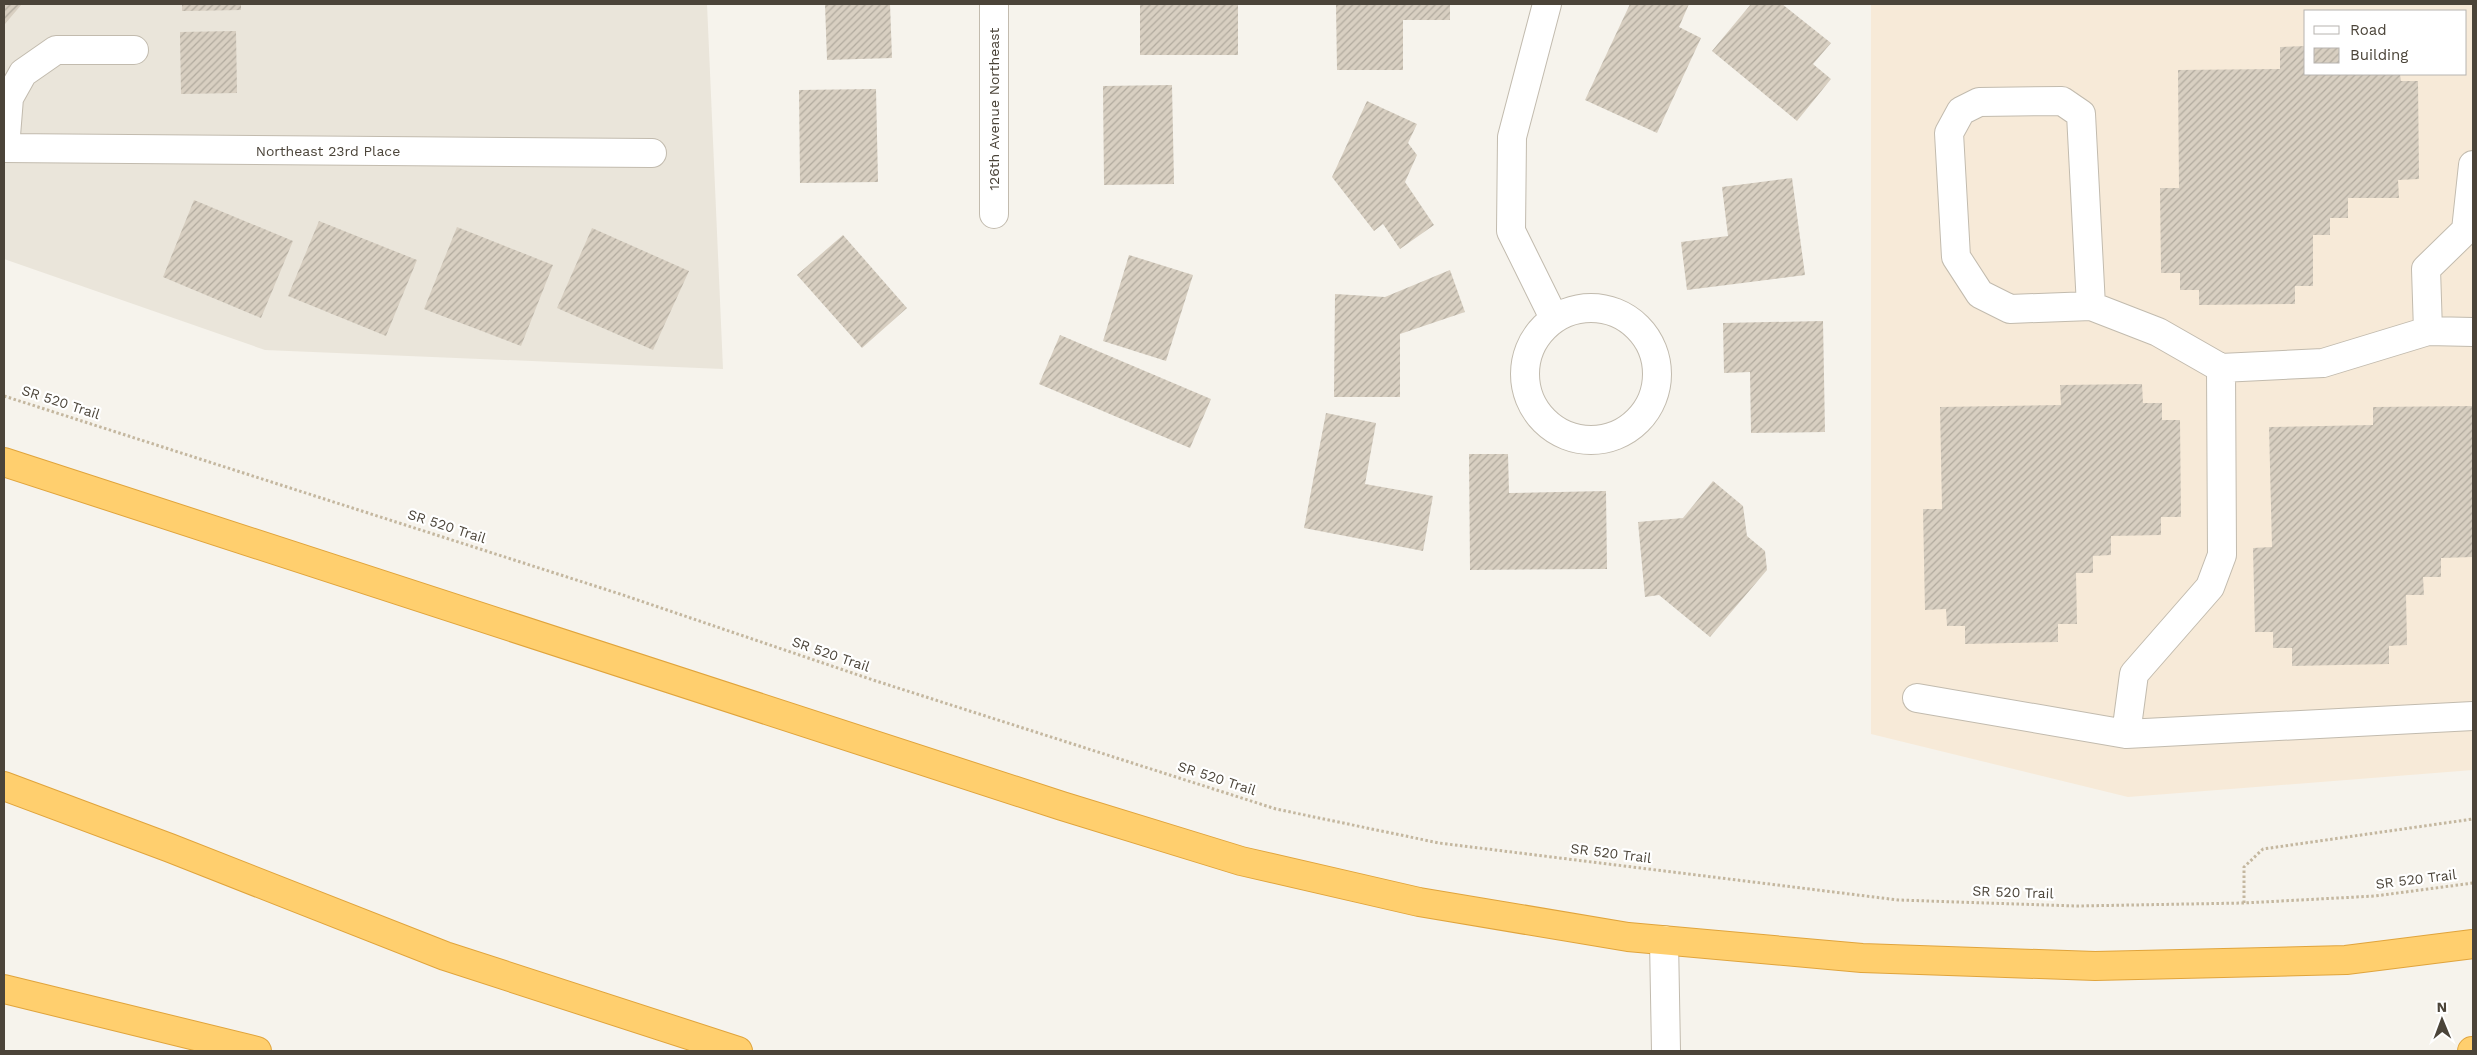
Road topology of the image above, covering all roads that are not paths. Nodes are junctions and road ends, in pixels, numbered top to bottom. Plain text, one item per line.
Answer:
1 (994, 4) edge
2 (1546, 4) edge
3 (134, 50) dead end
4 (4, 148) edge
5 (652, 154) dead end
6 (2473, 165) edge
7 (994, 214) dead end
8 (2090, 306) junction
9 (1554, 318) junction
10 (2428, 331) junction
11 (2473, 332) edge
12 (2221, 368) junction
13 (4, 462) edge
14 (1917, 698) dead end
15 (2473, 716) edge
16 (2126, 734) junction
17 (4, 786) edge
18 (1664, 940) junction
19 (2473, 944) edge
20 (4, 989) edge
21 (257, 1051) edge
22 (738, 1051) edge
23 (1666, 1051) edge

1 - 7 street, 126th Avenue Northeast
2 - 9 street
3 - 4 street
4 - 5 street, Northeast 23rd Place
6 - 10 street
8 - 8 street
8 - 12 street
9 - 9 street
10 - 11 street
10 - 12 street
12 - 16 street
13 - 18 highway
14 - 16 street
15 - 16 street
17 - 22 highway
18 - 19 highway
18 - 23 street
20 - 21 highway

